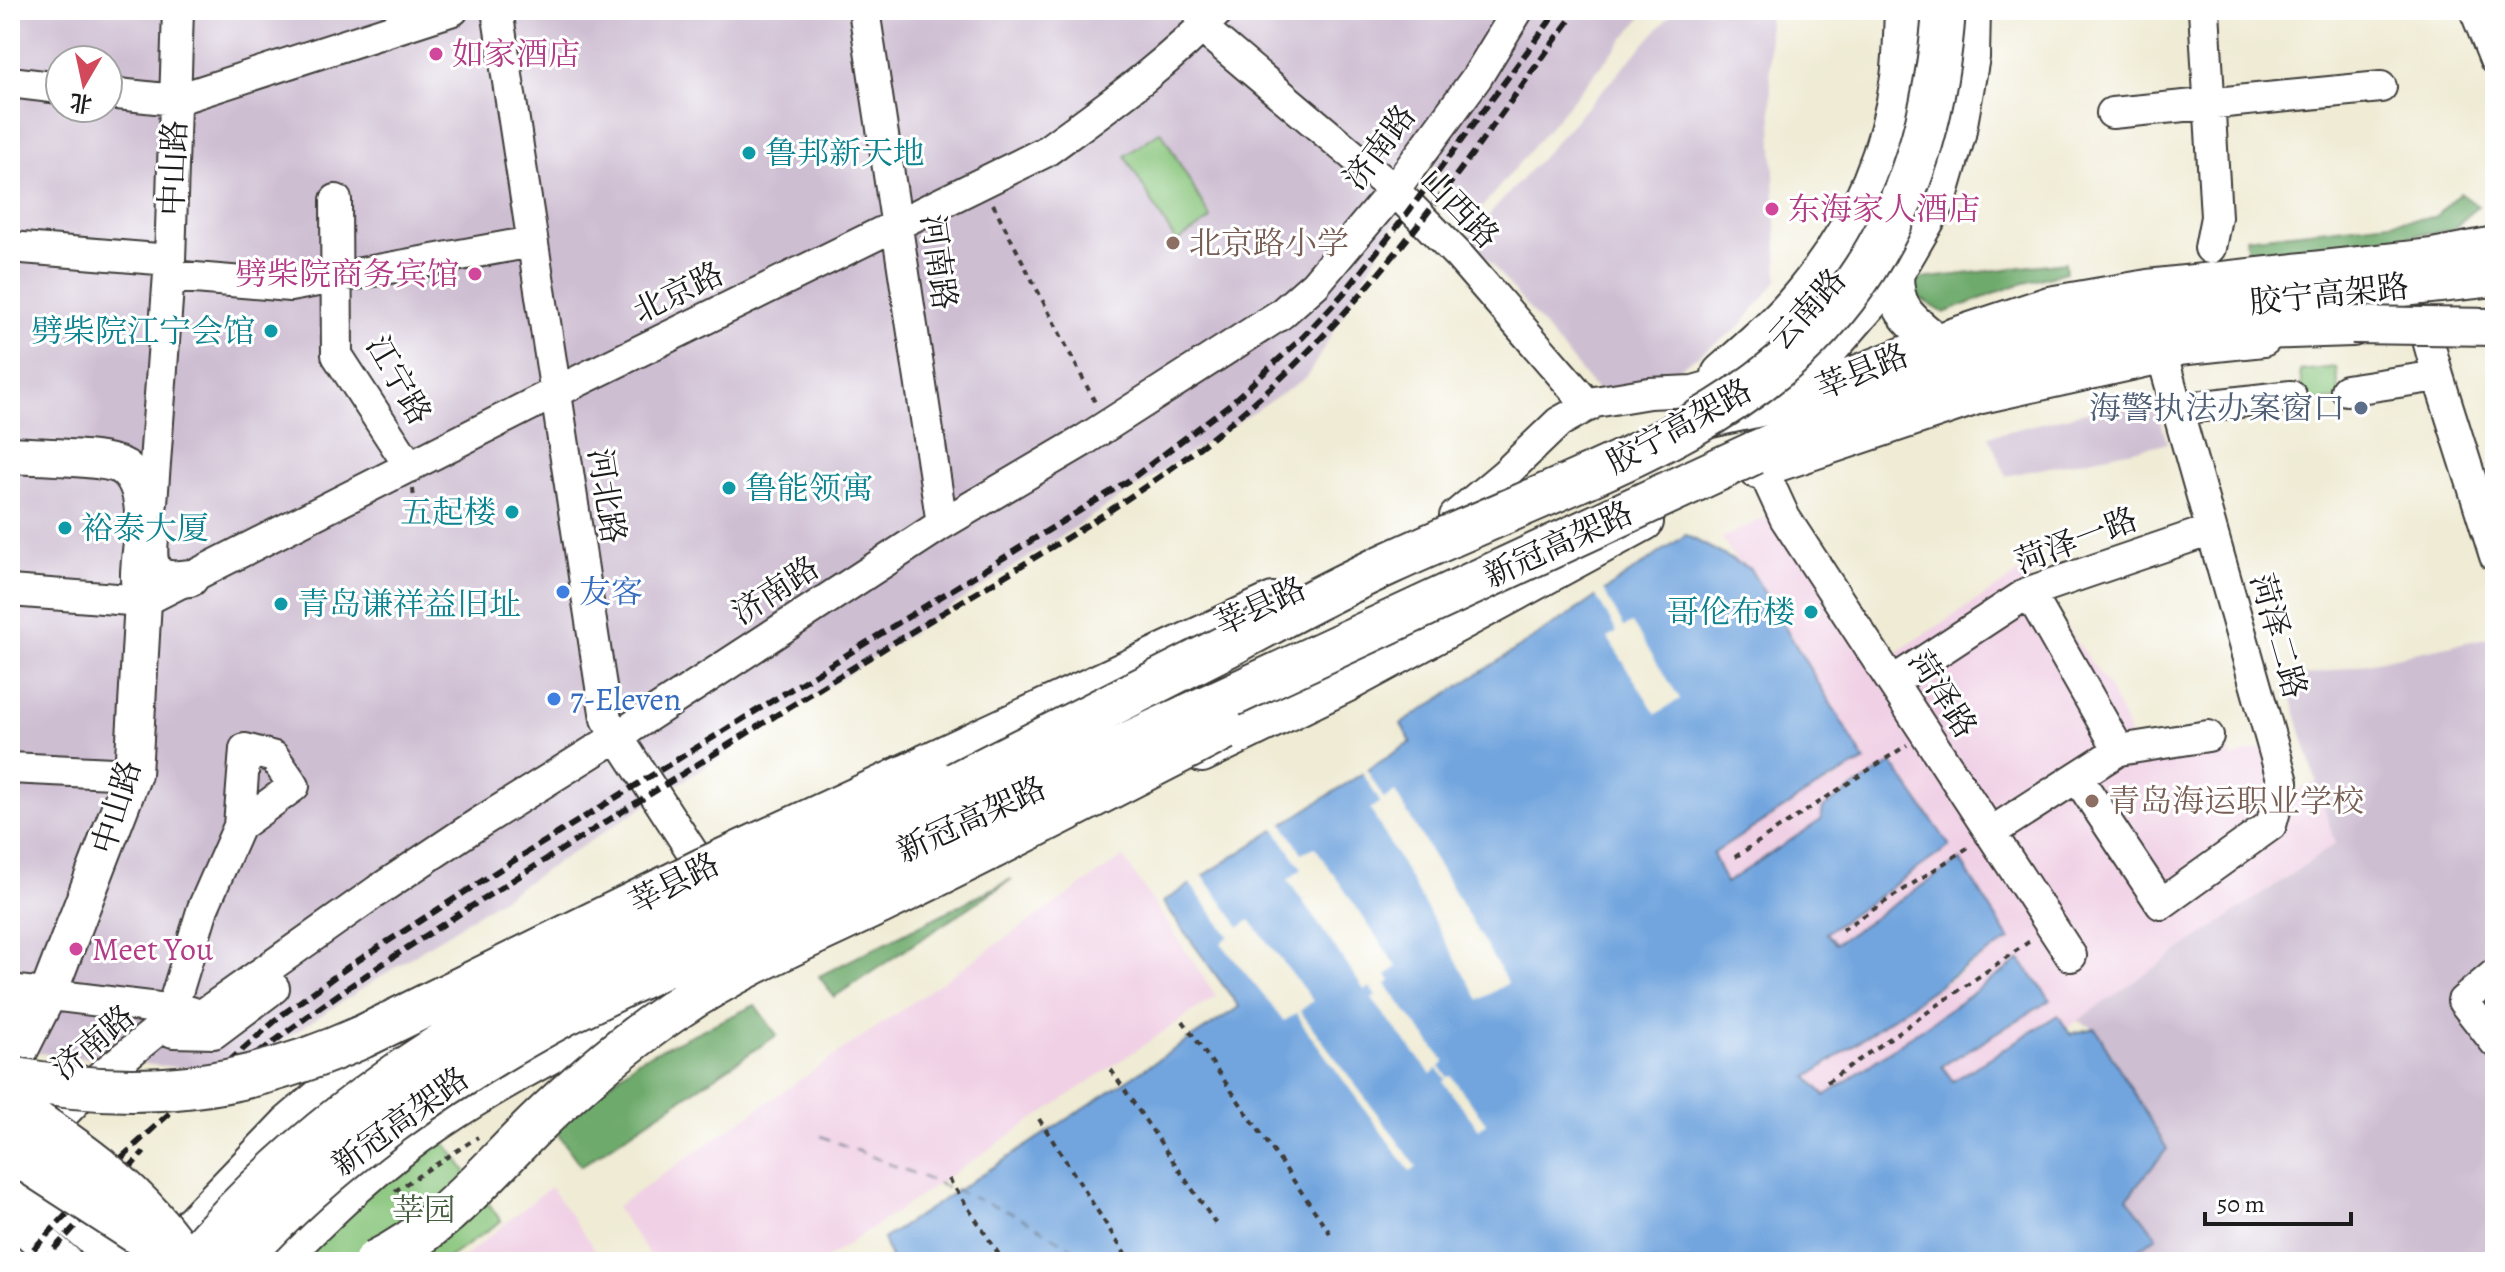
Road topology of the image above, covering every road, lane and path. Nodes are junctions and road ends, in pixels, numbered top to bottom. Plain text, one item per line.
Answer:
1 (178, 10) edge
2 (453, 10) edge
3 (497, 10) edge
4 (864, 10) edge
5 (1497, 10) edge
6 (1518, 10) edge
7 (1906, 10) edge
8 (1925, 10) edge
9 (1944, 10) edge
10 (1972, 10) edge
11 (2204, 10) edge
12 (1207, 16) edge
13 (2484, 22) edge
14 (2495, 60) edge
15 (10, 82) edge
16 (44, 86) edge
17 (2381, 87) dead end
18 (124, 95) edge
19 (175, 100) junction
20 (2209, 104) junction
21 (2112, 113) dead end
22 (982, 184) junction
23 (1387, 184) junction
24 (336, 200) dead end
25 (898, 224) junction
26 (532, 242) junction
27 (10, 247) edge
28 (2210, 248) dead end
29 (2495, 252) edge
30 (170, 268) junction
31 (1895, 274) junction
32 (337, 277) junction
33 (2495, 313) edge
34 (2423, 322) junction
35 (2352, 325) joint
36 (2495, 327) edge
37 (1953, 354) junction
38 (2162, 355) junction
39 (2438, 376) junction
40 (1736, 379) junction
41 (2346, 390) dead end
42 (554, 393) junction
43 (2291, 396) dead end
44 (1783, 403) junction
45 (1589, 406) junction
46 (1098, 408) junction
47 (2177, 409) junction
48 (1667, 430) junction
49 (10, 433) edge
50 (10, 455) edge
51 (1758, 460) junction
52 (410, 467) junction
53 (144, 492) junction
54 (1674, 505) junction
55 (940, 514) junction
56 (1455, 516) junction
57 (2211, 530) junction
58 (431, 532) dead end
59 (2495, 556) edge
60 (1383, 566) junction
61 (190, 578) junction
62 (10, 591) edge
63 (2029, 592) junction
64 (143, 601) junction
65 (1892, 682) junction
66 (612, 728) junction
67 (1925, 733) junction
68 (2208, 736) dead end
69 (2119, 750) junction
70 (10, 768) edge
71 (133, 774) junction
72 (2077, 777) junction
73 (239, 826) dead end
74 (1990, 833) junction
75 (1735, 857) dead end
76 (701, 867) junction
77 (377, 891) junction
78 (2051, 926) junction
79 (1842, 930) dead end
80 (758, 952) junction
81 (2071, 956) dead end
82 (2495, 974) edge
83 (10, 990) edge
84 (48, 994) junction
85 (10, 1006) edge
86 (163, 1020) junction
87 (1183, 1021) dead end
88 (2495, 1042) edge
89 (10, 1069) edge
90 (1111, 1070) dead end
91 (10, 1078) edge
92 (1827, 1082) dead end
93 (10, 1105) edge
94 (1039, 1119) dead end
95 (10, 1122) edge
96 (24, 1145) edge
97 (10, 1169) edge
98 (949, 1179) dead end
99 (10, 1214) edge
100 (1216, 1224) dead end
101 (1332, 1236) dead end
102 (1125, 1254) dead end
103 (64, 1262) edge
104 (122, 1262) edge
105 (155, 1262) edge
106 (187, 1262) edge
107 (237, 1262) edge
108 (277, 1262) edge
109 (375, 1262) edge
110 (1004, 1262) edge

1 - 19 street, 中山路
2 - 19 street
3 - 26 street, 河北路
4 - 25 street, 河南路
5 - 23 street, 济南路
6 - 23 street, 济南路
7 - 60 highway, bridge
8 - 40 main road, 云南路
9 - 60 highway, 胶宁高架路, bridge
10 - 31 main road, 云南路
11 - 20 street
12 - 22 street, 北京路
12 - 23 street, 山西路
13 - 14 street
15 - 16 street
17 - 20 street
18 - 19 street
19 - 30 street, 中山路
20 - 21 street
20 - 28 street
22 - 25 street, 北京路
22 - 46 path
23 - 45 street, 山西路
23 - 46 street, 济南路
23 - 55 street, 济南路
24 - 32 street, 江宁路
25 - 42 street, 北京路
25 - 55 street, 河南路
26 - 32 street
26 - 42 street, 河北路
27 - 30 street
29 - 37 highway, 胶宁高架路
30 - 32 street
30 - 53 street, 中山路
31 - 37 main road
31 - 44 main road, 云南路
32 - 52 street, 江宁路
33 - 34 main road, 莘县路
34 - 38 main road, 莘县路
34 - 39 street
35 - 36 main road, bridge
35 - 37 highway
37 - 44 main road, 莘县路
37 - 51 highway, 胶宁高架路
38 - 47 street, 菏泽二路
38 - 51 main road, 莘县路
39 - 41 street
39 - 59 street
40 - 45 street
40 - 48 main road, 云南路
42 - 52 street, 北京路
42 - 66 street, 河北路
43 - 47 street
44 - 48 main road, 莘县路
44 - 54 main road, 云南路
45 - 56 street
46 - 55 street, 济南路
47 - 57 street, 菏泽二路
48 - 56 main road, 莘县路
49 - 53 main road
50 - 53 main road
51 - 54 main road, 莘县路
51 - 65 street, 菏泽路
51 - 107 highway, 新冠高架路, bridge
51 - 109 highway, bridge
52 - 58 path
52 - 61 street, 北京路
53 - 61 main road, 中山路
53 - 64 main road, 中山路
54 - 80 main road, 莘县路
55 - 66 street, 济南路
56 - 76 main road, 莘县路
57 - 63 street, 菏泽一路
57 - 72 street, 菏泽二路
60 - 91 highway, bridge
60 - 106 highway, 新冠高架路, bridge
61 - 64 street, 北京路
62 - 64 street
63 - 65 street, 菏泽一路
63 - 69 street
64 - 71 main road, 中山路
65 - 67 street, 菏泽路
66 - 76 street, 河北路
66 - 77 street, 济南路
66 - 86 street, 济南路
67 - 74 street, 菏泽路
67 - 75 path
68 - 69 street
69 - 72 street
70 - 71 street
71 - 84 main road, 中山路
72 - 74 street
73 - 86 street
74 - 78 street, 菏泽路
74 - 79 path
76 - 80 street, 河北路
76 - 105 main road, 莘县路
77 - 86 street, 济南路
77 - 86 street
78 - 81 street, 菏泽路
78 - 92 path
80 - 108 main road, 莘县路
82 - 88 street
83 - 84 street
84 - 85 street
84 - 86 street
84 - 89 main road, 中山路
86 - 95 street, 济南路
86 - 96 street, 济南路
87 - 101 path
90 - 100 path
93 - 106 highway, bridge
94 - 102 path
95 - 96 street
96 - 97 street, 济南路
96 - 106 highway, bridge
97 - 104 main road
98 - 110 path
99 - 103 main road

